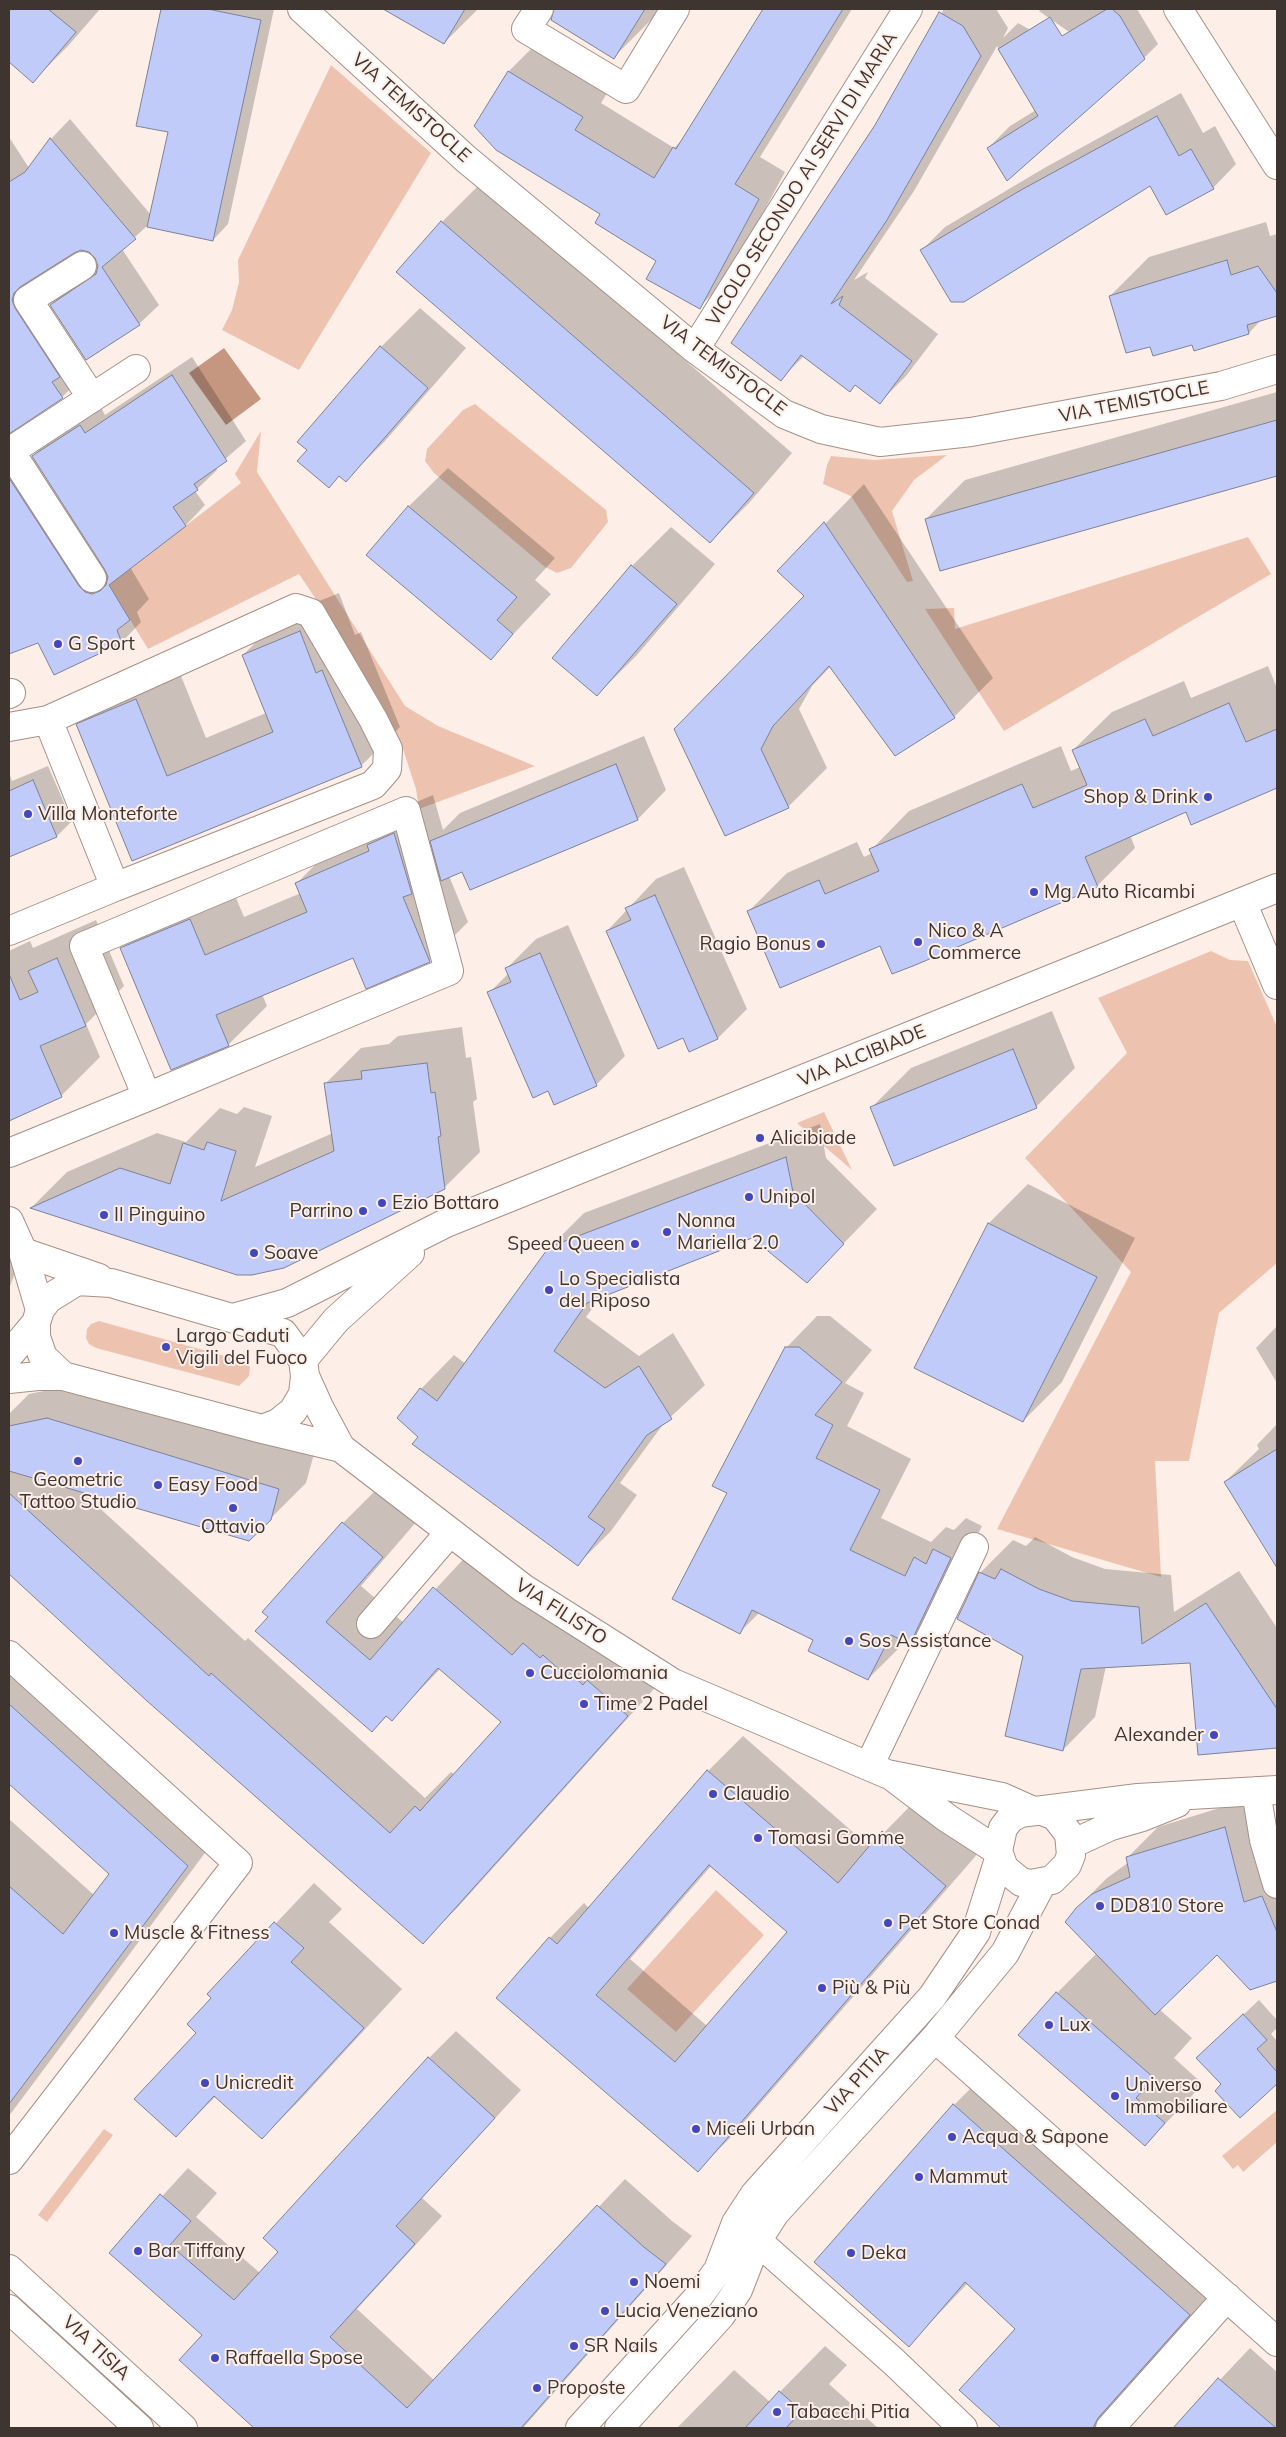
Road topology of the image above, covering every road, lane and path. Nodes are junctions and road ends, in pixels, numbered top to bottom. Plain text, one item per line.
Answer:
1 (302, 9) edge
2 (539, 9) edge
3 (675, 9) edge
4 (908, 9) edge
5 (1178, 9) edge
6 (1277, 165) edge
7 (82, 266) dead end
8 (695, 349) junction
9 (1277, 368) edge
10 (136, 369) dead end
11 (92, 398) junction
12 (10, 452) edge
13 (92, 578) dead end
14 (48, 720) junction
15 (9, 727) edge
16 (116, 887) junction
17 (1277, 888) edge
18 (1242, 902) junction
19 (9, 930) edge
20 (1277, 985) edge
21 (147, 1096) junction
22 (9, 1153) edge
23 (9, 1221) edge
24 (446, 1223) junction
25 (23, 1252) junction
26 (111, 1282) junction
27 (38, 1316) junction
28 (233, 1318) junction
29 (9, 1355) edge
30 (304, 1368) junction
31 (63, 1376) junction
32 (9, 1379) edge
33 (262, 1429) junction
34 (341, 1448) junction
35 (450, 1532) junction
36 (974, 1548) dead end
37 (371, 1624) dead end
38 (9, 1655) edge
39 (878, 1770) junction
40 (1266, 1791) edge
41 (1197, 1794) junction
42 (1038, 1811) junction
43 (1072, 1844) junction
44 (999, 1855) junction
45 (1042, 1883) junction
46 (1277, 1884) edge
47 (935, 2038) junction
48 (9, 2160) edge
49 (736, 2223) junction
50 (757, 2241) junction
51 (9, 2268) edge
52 (1227, 2297) junction
53 (9, 2309) edge
54 (1277, 2342) edge
55 (140, 2428) edge
56 (183, 2428) edge
57 (580, 2428) edge
58 (619, 2428) edge
59 (963, 2428) edge
60 (1110, 2428) edge

1 - 8 street, VIA TEMISTOCLE
2 - 3 street
4 - 8 street, VICOLO SECONDO AI SERVI DI MARIA
5 - 6 street
7 - 11 street
8 - 9 street, VIA TEMISTOCLE
10 - 11 street
11 - 12 street
12 - 13 street
14 - 15 street
14 - 16 street
14 - 16 street
16 - 19 street
17 - 18 street, VIA ALCIBIADE
18 - 20 street
18 - 24 street, VIA ALCIBIADE
21 - 21 street
21 - 22 street
23 - 25 street
24 - 28 street
24 - 30 street
25 - 26 street
25 - 27 street
26 - 27 street
26 - 28 street
27 - 29 street
27 - 31 street
28 - 30 street
30 - 33 street
30 - 34 street
31 - 32 street
31 - 33 street
33 - 34 street
34 - 35 street, VIA FILISTO
35 - 37 street
35 - 39 street, VIA FILISTO
36 - 39 street
38 - 48 street
39 - 42 street
39 - 44 street
40 - 41 street
40 - 46 street
41 - 42 street
41 - 43 street
42 - 43 street
42 - 44 street
43 - 45 street
44 - 45 street
44 - 49 street, VIA PITIA
45 - 47 street, VIA PITIA
47 - 50 street, VIA PITIA
47 - 52 street
49 - 50 street
49 - 57 street, VIA PITIA
50 - 58 street, VIA PITIA
50 - 59 street
51 - 56 street, VIA TISIA
52 - 54 street
52 - 60 street
53 - 55 street, VIA TISIA

